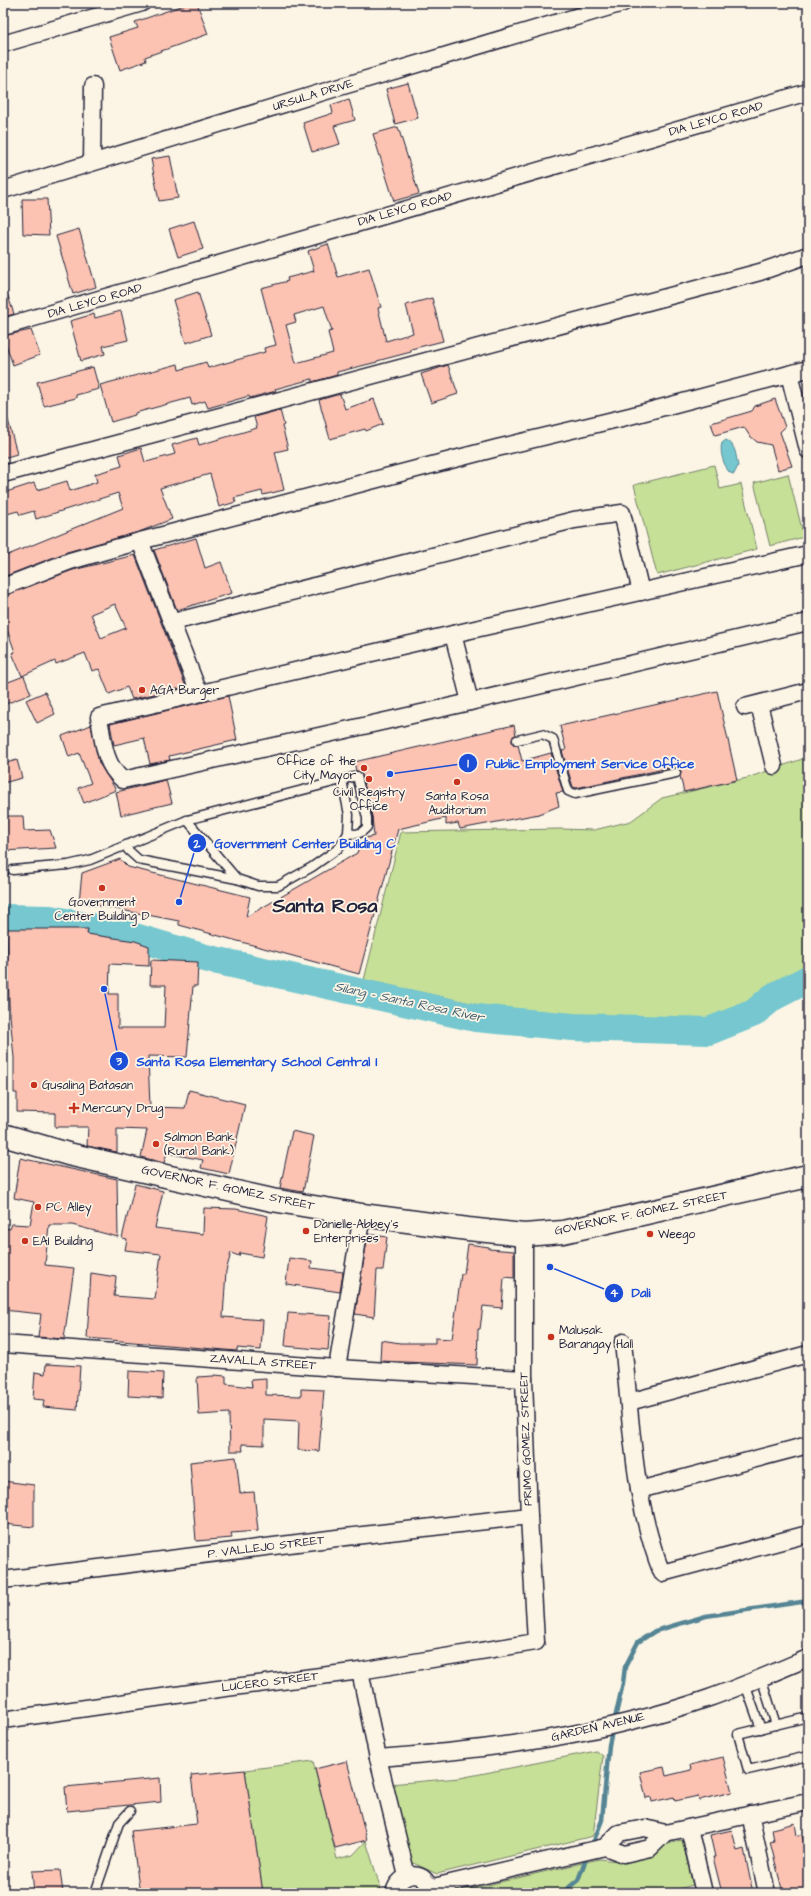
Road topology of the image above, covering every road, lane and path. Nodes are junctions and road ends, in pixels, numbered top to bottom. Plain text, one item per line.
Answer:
1 (142, 3) edge
2 (623, 3) edge
3 (3, 44) edge
4 (93, 86) dead end
5 (808, 92) edge
6 (92, 162) junction
7 (3, 190) edge
8 (808, 255) edge
9 (3, 327) edge
10 (808, 369) edge
11 (789, 374) junction
12 (808, 450) edge
13 (3, 474) edge
14 (140, 541) junction
15 (808, 554) edge
16 (3, 587) edge
17 (641, 592) junction
18 (173, 622) junction
19 (808, 622) edge
20 (453, 634) junction
21 (199, 693) junction
22 (807, 694) edge
23 (470, 702) junction
24 (517, 740) dead end
25 (774, 766) dead end
26 (676, 773) dead end
27 (342, 780) junction
28 (187, 820) junction
29 (348, 833) junction
30 (126, 845) junction
31 (13, 870) dead end
32 (237, 880) junction
33 (3, 1135) edge
34 (808, 1176) edge
35 (362, 1215) junction
36 (524, 1235) junction
37 (623, 1342) dead end
38 (3, 1344) edge
39 (808, 1354) edge
40 (337, 1368) junction
41 (524, 1379) junction
42 (629, 1402) junction
43 (808, 1445) edge
44 (639, 1490) junction
45 (529, 1516) junction
46 (808, 1534) edge
47 (3, 1580) edge
48 (536, 1642) joint
49 (808, 1658) edge
50 (360, 1671) junction
51 (761, 1677) junction
52 (745, 1684) junction
53 (808, 1717) edge
54 (3, 1720) edge
55 (776, 1725) junction
56 (761, 1729) junction
57 (808, 1756) edge
58 (378, 1758) junction
59 (808, 1802) edge
60 (130, 1811) dead end
61 (750, 1814) junction
62 (689, 1828) junction
63 (407, 1876) junction
64 (429, 1891) edge
65 (95, 1893) edge
66 (394, 1893) edge
67 (704, 1893) edge
68 (767, 1893) edge

1 - 3 street
2 - 6 street, URSULA DRIVE
4 - 6 street
5 - 9 street, DIA LEYCO ROAD
6 - 7 street, URSULA DRIVE
8 - 13 street
10 - 11 street
11 - 12 street
11 - 14 street
14 - 16 street
14 - 18 street
15 - 17 street
17 - 18 street
17 - 20 street
18 - 21 street
19 - 23 street
20 - 21 street
20 - 23 street
21 - 23 street
22 - 25 street
24 - 26 lane
27 - 28 lane
27 - 29 lane
27 - 29 lane
28 - 30 lane
28 - 32 lane
29 - 32 lane
30 - 31 lane
30 - 32 lane
33 - 35 street, GOVERNOR F. GOMEZ STREET
34 - 36 street, GOVERNOR F. GOMEZ STREET
35 - 36 street, GOVERNOR F. GOMEZ STREET
35 - 40 street
36 - 41 street, PRIMO GOMEZ STREET
37 - 42 street
38 - 40 street, ZAVALLA STREET
39 - 42 street
40 - 41 street, ZAVALLA STREET
41 - 45 street, PRIMO GOMEZ STREET
42 - 44 street
43 - 44 street
44 - 46 street
45 - 47 street, P. VALLEJO STREET
45 - 48 street, PRIMO GOMEZ STREET
48 - 50 street, LUCERO STREET
49 - 51 street, GARDEN AVENUE
50 - 54 street, LUCERO STREET
50 - 58 street
51 - 52 street, GARDEN AVENUE
51 - 55 lane
52 - 56 lane
52 - 58 street, GARDEN AVENUE
53 - 55 lane
55 - 56 lane
56 - 57 lane
58 - 63 street
59 - 61 street
60 - 65 lane
61 - 62 street
61 - 68 street
62 - 64 street
62 - 67 street
63 - 64 street
63 - 66 street

